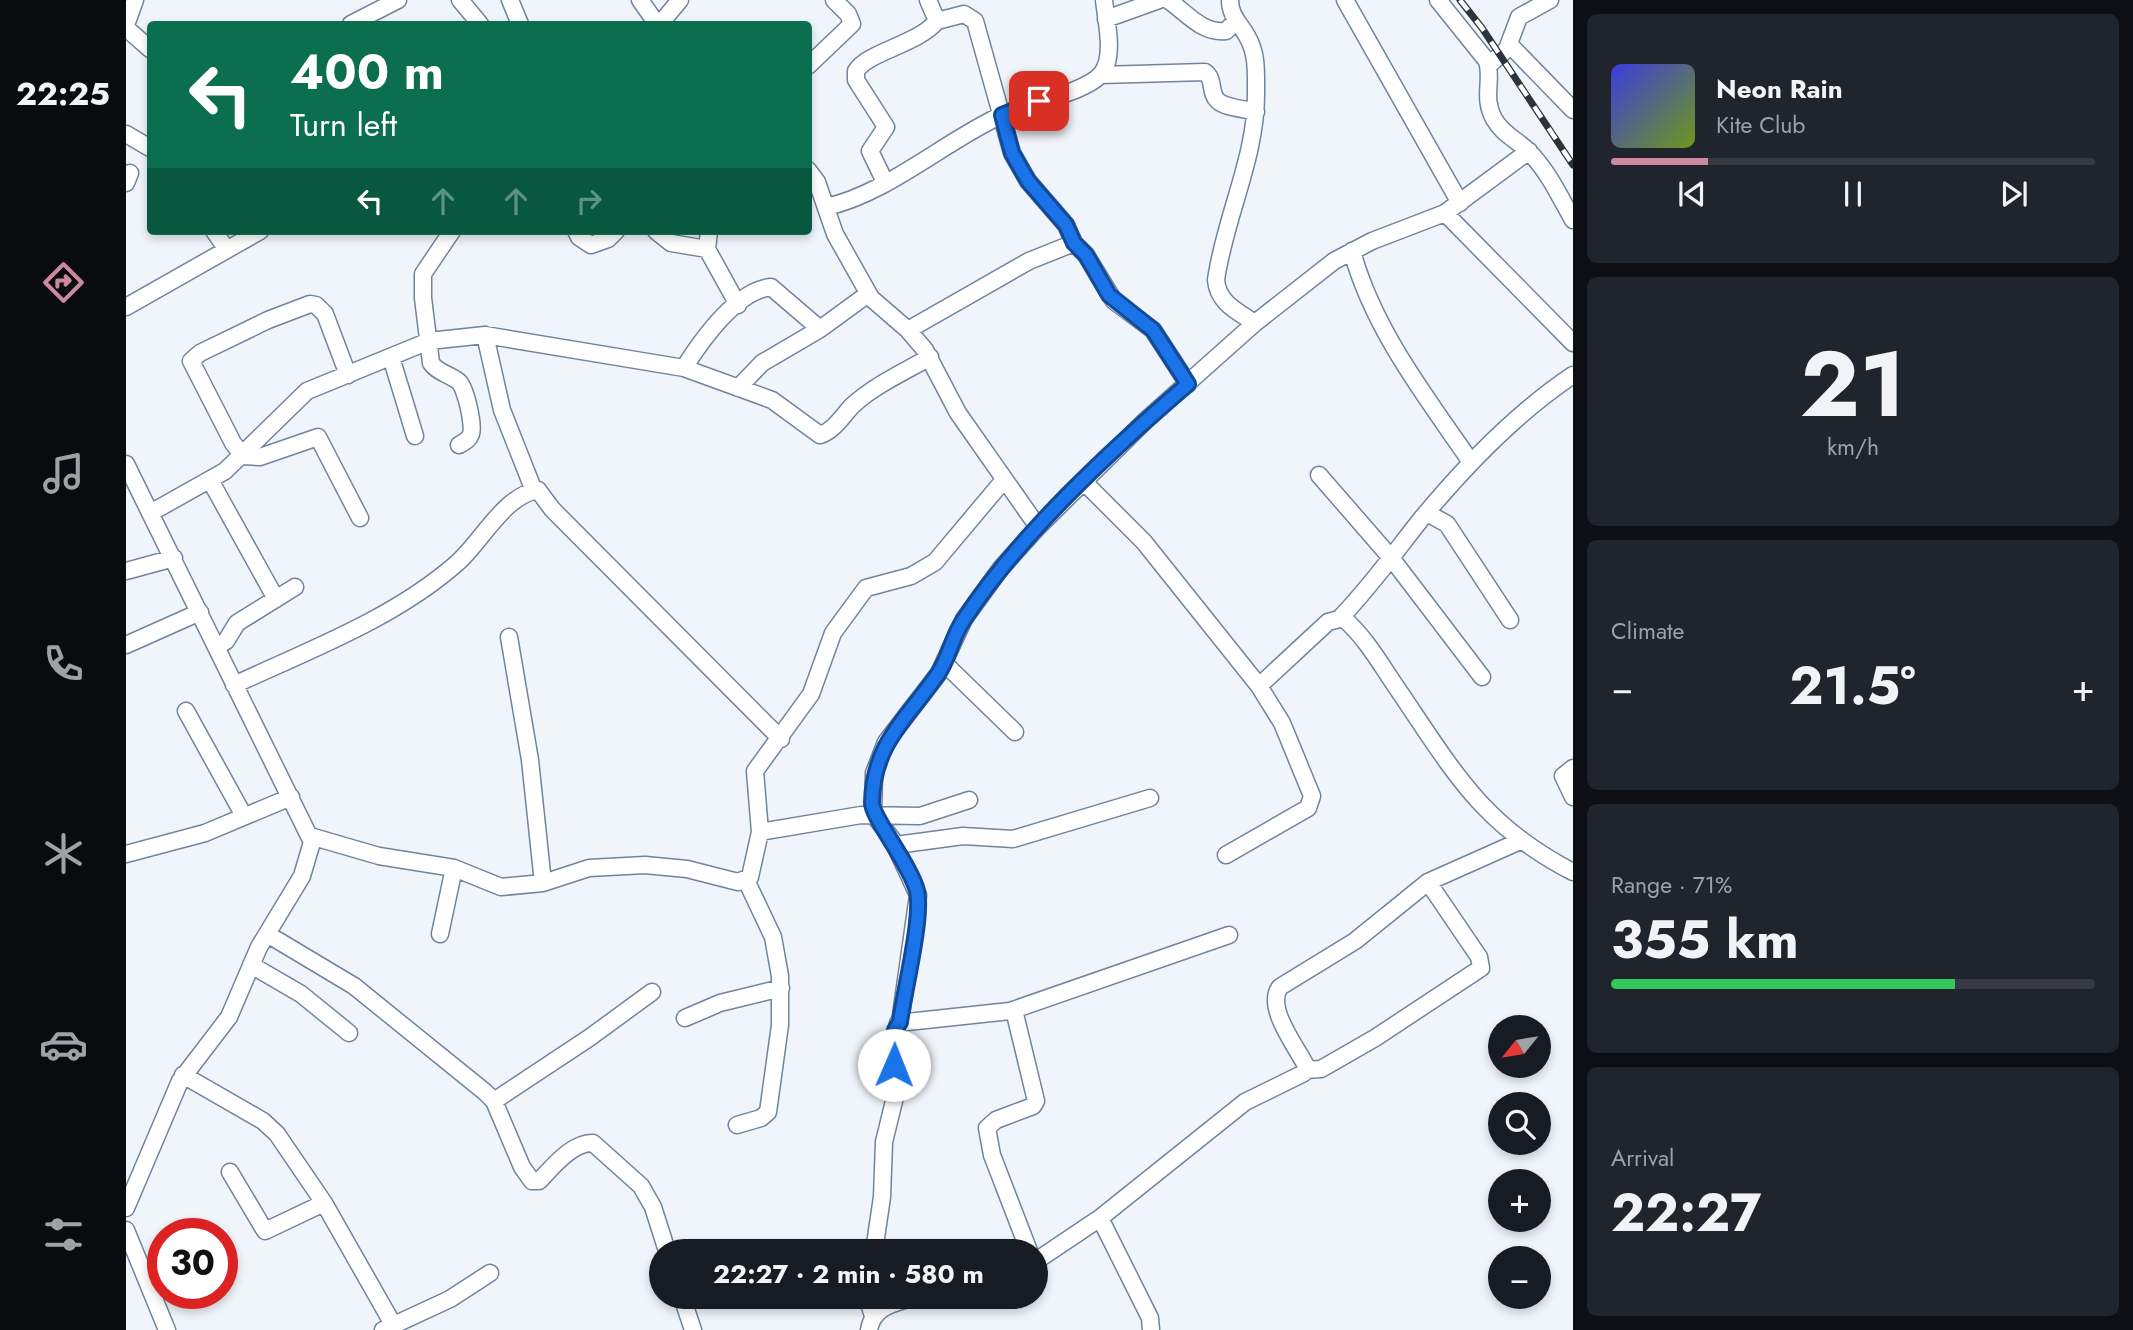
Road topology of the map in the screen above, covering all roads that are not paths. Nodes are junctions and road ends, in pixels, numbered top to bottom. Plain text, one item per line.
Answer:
1 (135, 0) edge
2 (398, 0) edge
3 (460, 0) edge
4 (510, 0) edge
5 (640, 0) edge
6 (680, 0) edge
7 (834, 0) edge
8 (928, 0) edge
9 (1104, 0) edge
10 (1159, 0) edge
11 (1168, 0) edge
12 (1230, 0) edge
13 (1345, 0) edge
14 (1438, 0) edge
15 (1550, 0) edge
16 (1531, 4) edge
17 (1106, 19) junction
18 (357, 21) edge
19 (478, 21) edge
20 (519, 21) edge
21 (657, 21) edge
22 (662, 21) edge
23 (937, 21) junction
24 (1236, 21) junction
25 (126, 27) edge
26 (1509, 44) junction
27 (147, 46) edge
28 (812, 62) edge
29 (1489, 65) junction
30 (1100, 75) junction
31 (1573, 110) edge
32 (1256, 112) junction
33 (1002, 115) junction
34 (126, 134) edge
35 (147, 146) edge
36 (1529, 150) junction
37 (812, 175) edge
38 (886, 182) junction
39 (1460, 203) junction
40 (826, 207) junction
41 (1445, 213) junction
42 (1573, 220) edge
43 (217, 235) edge
44 (253, 235) edge
45 (449, 235) edge
46 (578, 235) edge
47 (612, 235) edge
48 (661, 235) edge
49 (709, 235) edge
50 (1074, 243) junction
51 (707, 249) junction
52 (227, 250) junction
53 (1352, 251) junction
54 (867, 294) junction
55 (738, 304) junction
56 (126, 307) edge
57 (1255, 323) junction
58 (820, 329) junction
59 (908, 330) junction
60 (485, 335) junction
61 (429, 341) junction
62 (1573, 343) edge
63 (391, 357) junction
64 (930, 357) junction
65 (684, 368) junction
66 (1573, 374) edge
67 (348, 376) junction
68 (1188, 384) junction
69 (738, 387) junction
70 (415, 436) dead end
71 (459, 445) dead end
72 (243, 456) junction
73 (1471, 462) junction
74 (126, 464) edge
75 (1319, 475) dead end
76 (209, 480) junction
77 (1003, 481) junction
78 (1084, 482) junction
79 (534, 491) junction
80 (152, 512) junction
81 (1427, 513) junction
82 (359, 518) dead end
83 (1038, 527) junction
84 (174, 558) junction
85 (1392, 559) junction
86 (126, 571) edge
87 (295, 587) dead end
88 (276, 599) junction
89 (200, 612) junction
90 (1341, 617) junction
91 (1510, 620) dead end
92 (509, 637) dead end
93 (126, 645) edge
94 (216, 647) junction
95 (944, 663) junction
96 (1482, 677) dead end
97 (234, 685) junction
98 (1259, 685) junction
99 (186, 711) dead end
100 (1015, 732) dead end
101 (781, 738) junction
102 (1573, 768) edge
103 (291, 796) junction
104 (1573, 797) edge
105 (1150, 798) dead end
106 (969, 800) dead end
107 (244, 816) junction
108 (875, 817) junction
109 (760, 832) junction
110 (310, 836) junction
111 (1520, 841) junction
112 (895, 845) junction
113 (126, 854) edge
114 (1226, 855) dead end
115 (454, 868) junction
116 (1573, 872) edge
117 (746, 880) junction
118 (543, 883) junction
119 (1428, 883) junction
120 (267, 934) junction
121 (440, 934) dead end
122 (1229, 935) dead end
123 (251, 965) junction
124 (781, 988) junction
125 (652, 992) dead end
126 (1014, 1010) junction
127 (685, 1018) dead end
128 (900, 1022) junction
129 (349, 1033) dead end
130 (1306, 1070) junction
131 (183, 1075) junction
132 (494, 1101) junction
133 (737, 1125) dead end
134 (230, 1172) dead end
135 (324, 1203) junction
136 (126, 1208) edge
137 (1100, 1218) junction
138 (126, 1230) edge
139 (663, 1239) edge
140 (876, 1239) edge
141 (1024, 1239) edge
142 (1048, 1253) edge
143 (490, 1273) dead end
144 (686, 1309) edge
145 (884, 1309) edge
146 (871, 1323) edge
147 (388, 1328) edge
148 (167, 1330) edge
149 (693, 1330) edge
150 (1151, 1330) edge

1 - 25 street
2 - 18 street
3 - 19 street
4 - 20 street
5 - 21 street
6 - 22 street
7 - 28 street
8 - 23 street
9 - 17 street
10 - 17 street
11 - 24 street
12 - 24 street
13 - 39 street
14 - 29 street
15 - 16 street
16 - 26 street
17 - 30 street
23 - 33 street
23 - 38 street
24 - 32 street
25 - 27 street
26 - 29 street
26 - 31 street
29 - 36 street
30 - 32 street
30 - 33 street
32 - 57 street
33 - 38 street
33 - 50 street
34 - 35 street
36 - 39 street
36 - 42 street
37 - 40 street
38 - 40 street
39 - 41 street
40 - 54 street
41 - 53 street
41 - 62 street
43 - 52 street
44 - 52 street
45 - 61 street
46 - 47 street
48 - 51 street
49 - 51 street
50 - 59 street
50 - 68 street
51 - 55 street
52 - 56 street
53 - 57 street
53 - 73 street
54 - 58 street
54 - 59 street
55 - 58 street
55 - 65 street
57 - 68 street
58 - 69 street
59 - 64 street
60 - 61 street
60 - 65 street
60 - 79 street
61 - 63 street
61 - 71 street
63 - 67 street
63 - 70 street
64 - 69 street
64 - 77 street
65 - 69 street
66 - 73 street
67 - 72 street
67 - 72 street
68 - 78 street
72 - 76 street
72 - 82 street
73 - 81 street
74 - 80 street
75 - 85 street
76 - 80 street
76 - 88 street
77 - 83 street
77 - 101 street
78 - 83 street
78 - 98 street
79 - 97 street
79 - 101 street
80 - 84 street
81 - 85 street
81 - 91 street
83 - 95 street
84 - 86 street
84 - 89 street
85 - 90 street
85 - 96 street
87 - 88 street
88 - 94 street
89 - 93 street
89 - 94 street
90 - 98 street
90 - 111 street
92 - 118 street
94 - 97 street
95 - 100 street
95 - 108 street
97 - 103 street
98 - 114 street
99 - 107 street
101 - 109 street
102 - 104 street
103 - 107 street
103 - 110 street
105 - 112 street
106 - 108 street
107 - 113 street
108 - 109 street
108 - 112 street
109 - 117 street
110 - 115 street
110 - 120 street
111 - 116 street
111 - 119 street
112 - 128 street
115 - 118 street
115 - 121 street
117 - 118 street
117 - 124 street
119 - 130 street
119 - 130 street
120 - 123 street
120 - 132 street
122 - 126 street
123 - 129 street
123 - 131 street
124 - 127 street
124 - 133 street
125 - 132 street
126 - 128 street
126 - 141 street
128 - 140 street
130 - 137 street
131 - 135 street
131 - 136 street
132 - 139 street
134 - 135 street
135 - 147 street
137 - 142 street
137 - 150 street
138 - 148 street
143 - 147 street
144 - 149 street
145 - 146 street

